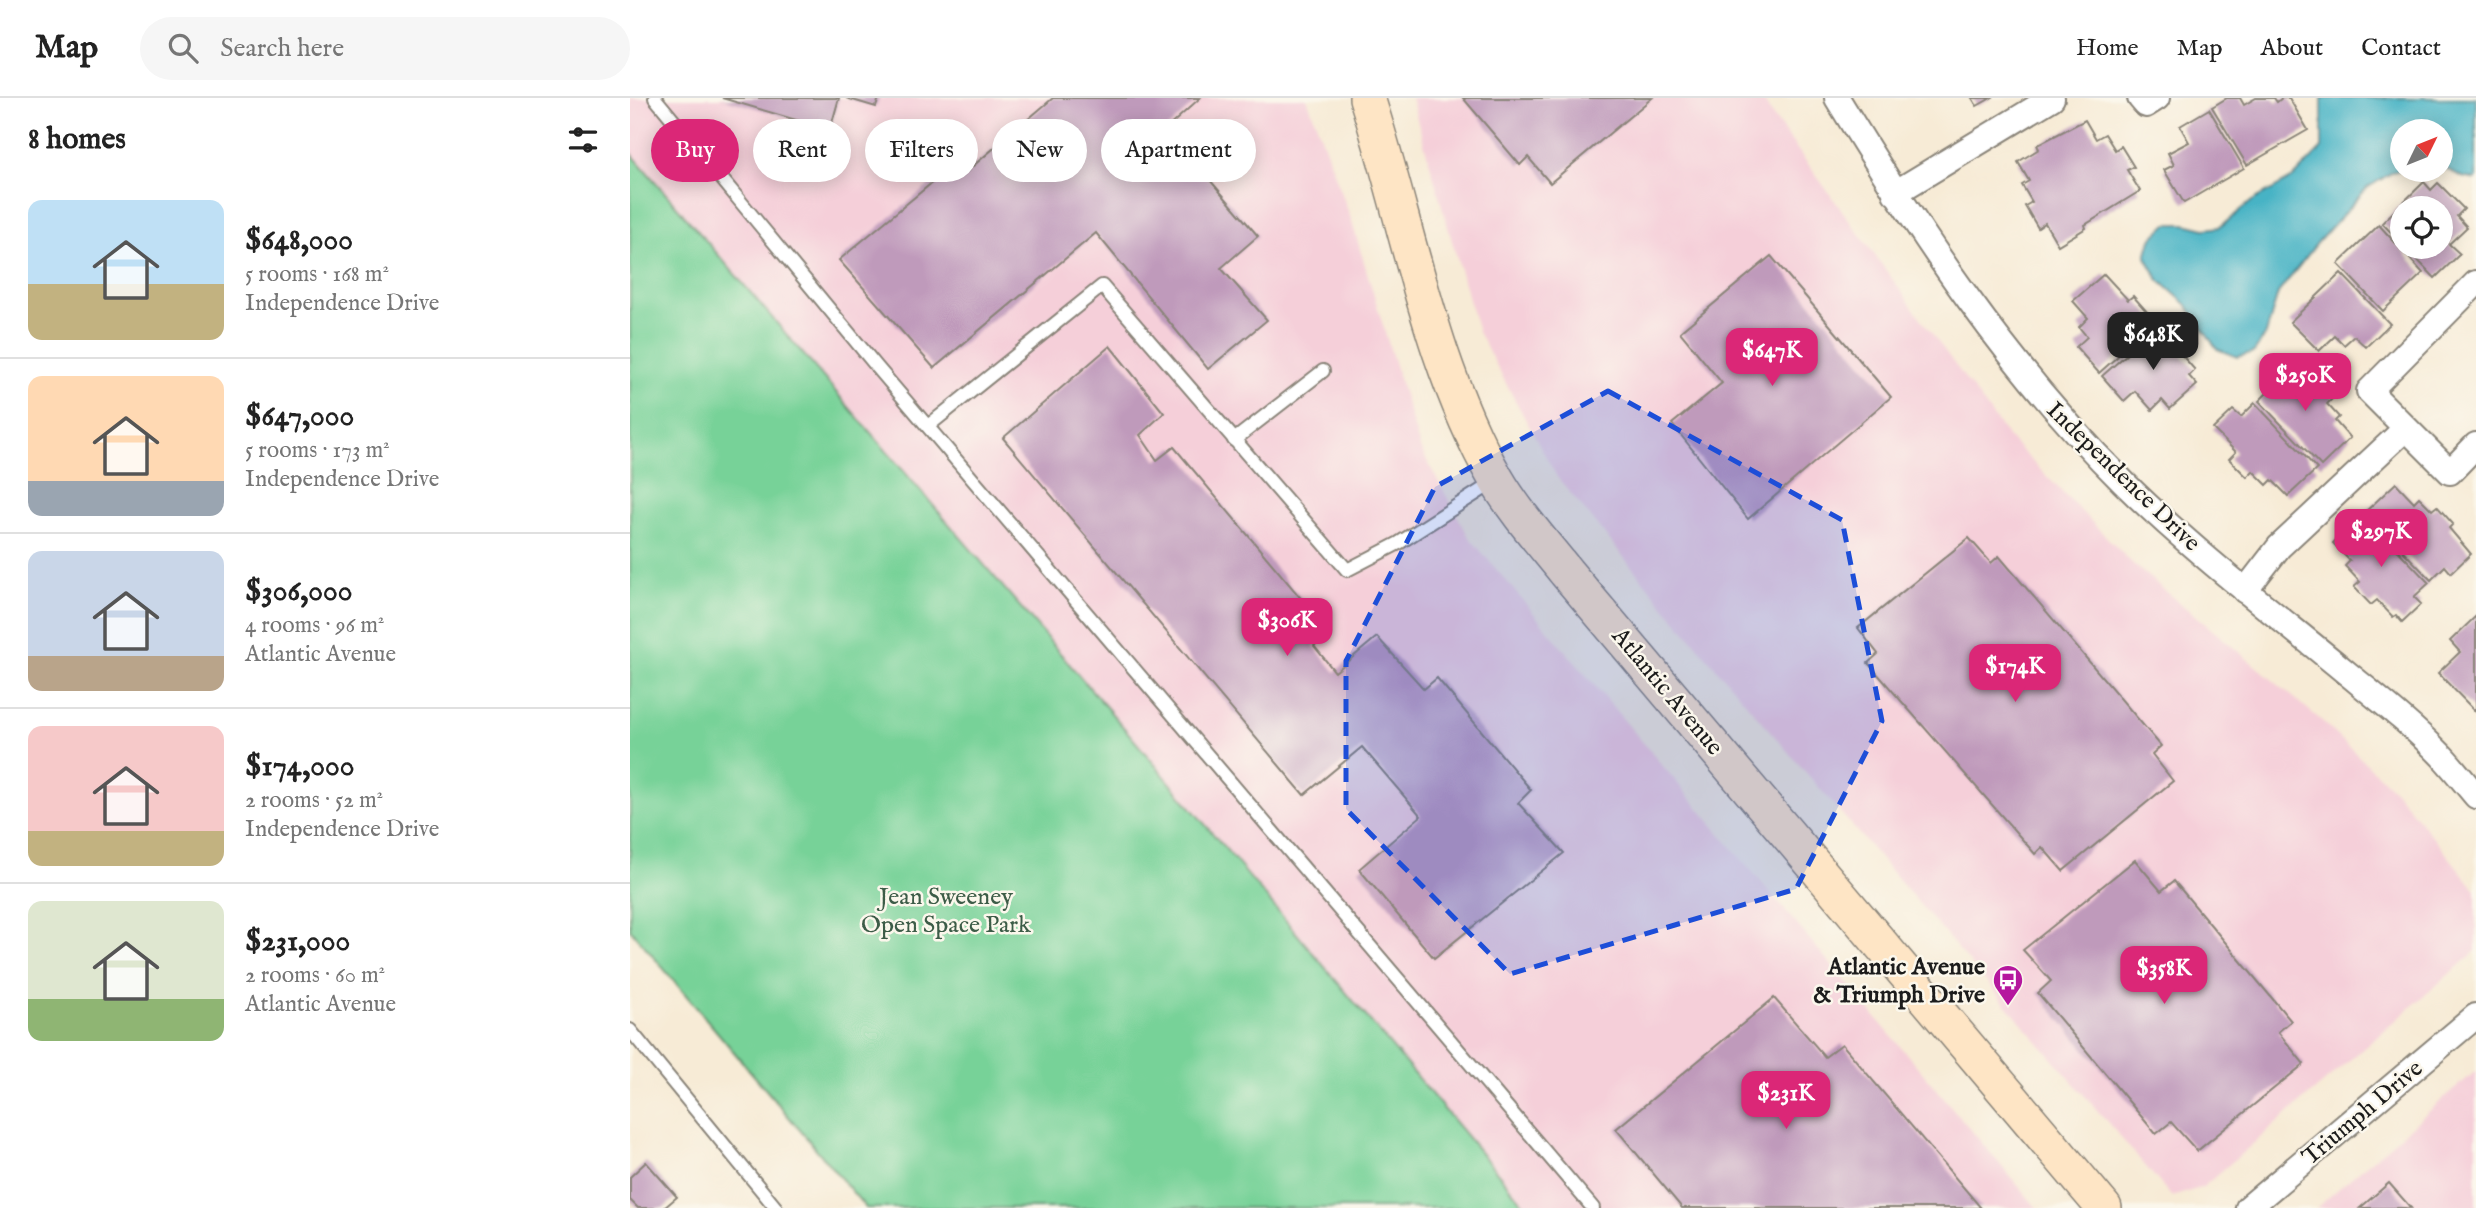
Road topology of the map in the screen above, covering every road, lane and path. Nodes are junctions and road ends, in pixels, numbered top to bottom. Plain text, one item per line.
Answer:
1 (655, 98) edge
2 (1367, 98) edge
3 (1837, 98) edge
4 (2052, 98) edge
5 (2140, 98) edge
6 (2157, 98) edge
7 (1895, 193) junction
8 (2476, 283) edge
9 (1323, 371) dead end
10 (928, 426) junction
11 (2405, 429) junction
12 (1234, 440) junction
13 (2476, 445) edge
14 (1497, 480) junction
15 (2245, 591) junction
16 (2476, 796) edge
17 (2476, 1016) edge
18 (630, 1030) edge
19 (773, 1207) edge
20 (1592, 1208) edge
21 (2104, 1208) edge
22 (2248, 1208) edge

1 - 10 lane
2 - 14 street, Atlantic Avenue
3 - 7 street, Independence Drive
4 - 7 street
5 - 6 street
7 - 15 street, Independence Drive
8 - 11 street
9 - 12 lane
10 - 12 lane
10 - 20 lane
11 - 13 street
11 - 15 street
12 - 14 lane
14 - 21 street, Atlantic Avenue
15 - 16 street, Independence Drive
17 - 22 street, Triumph Drive
18 - 19 lane

